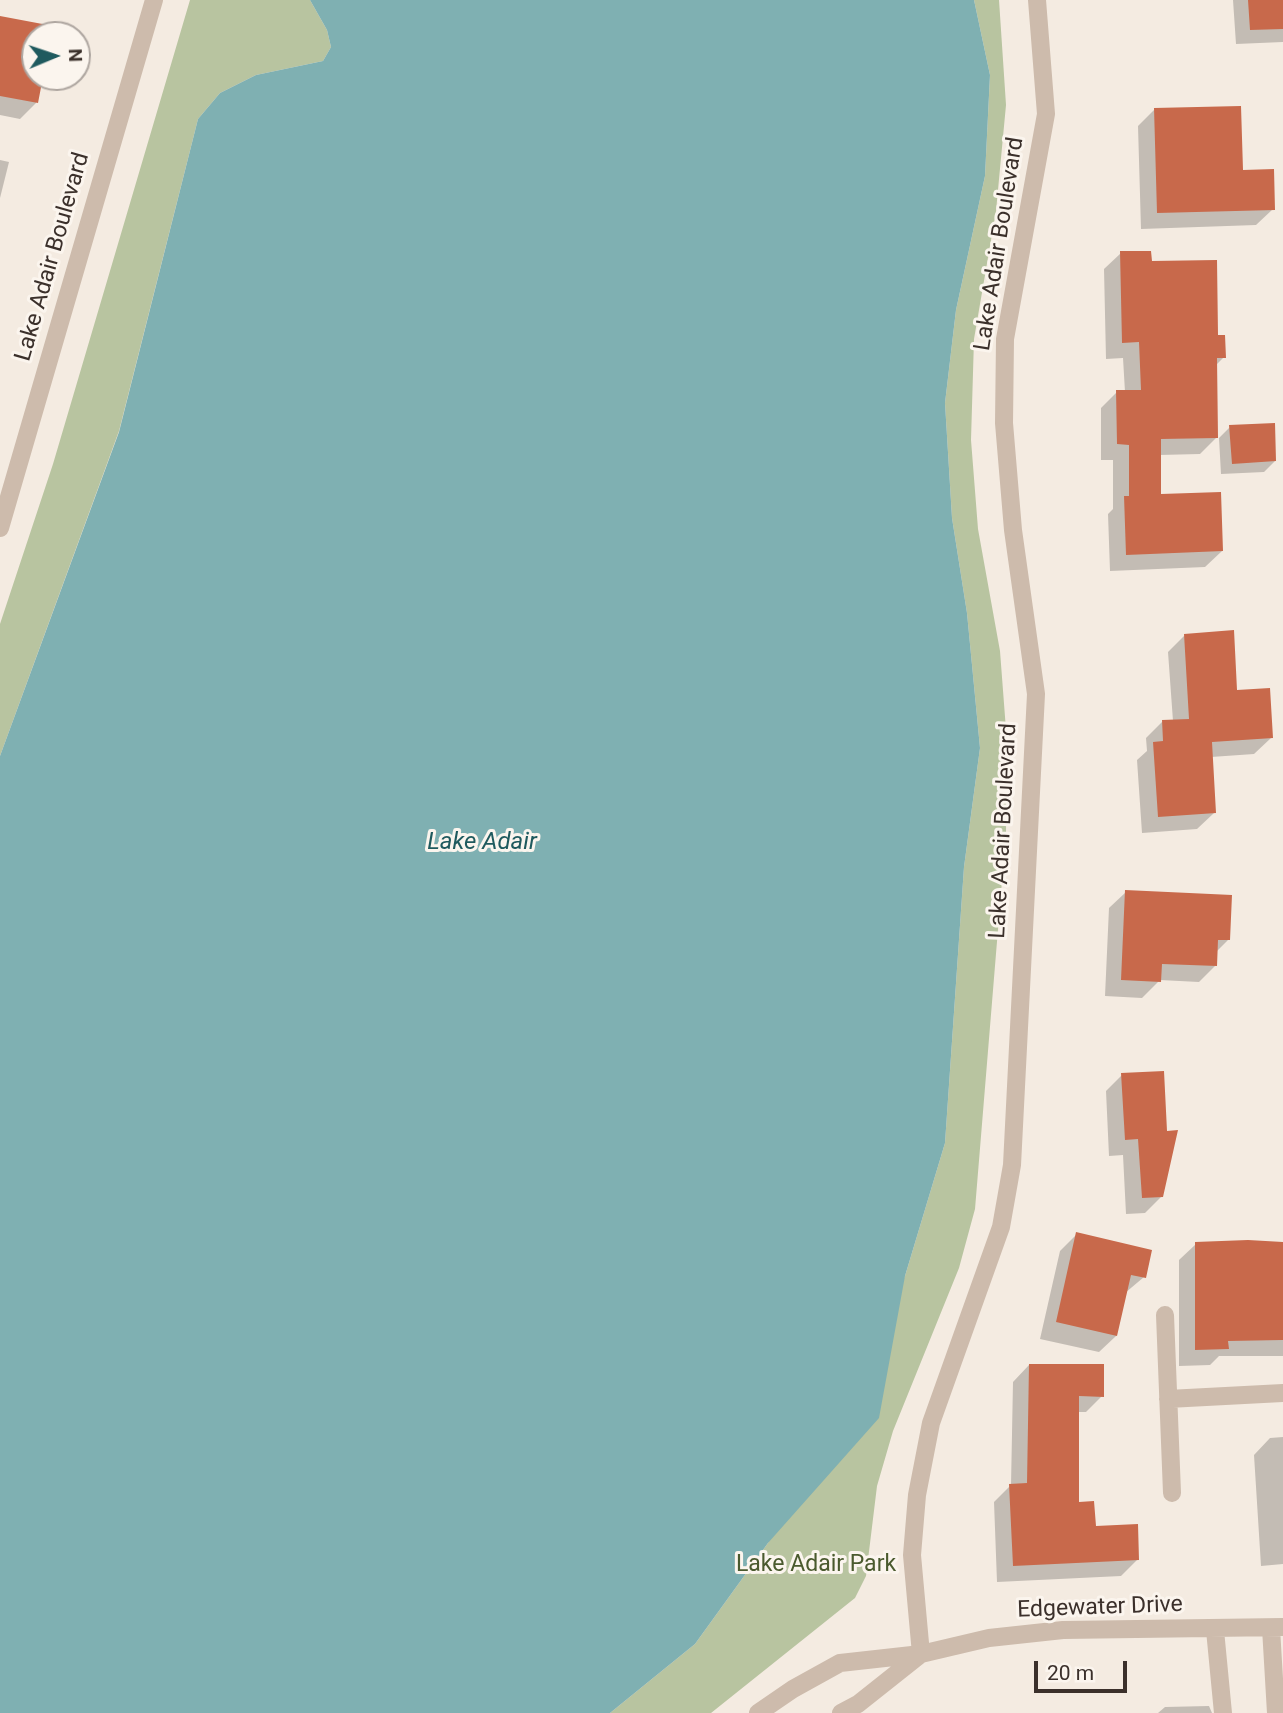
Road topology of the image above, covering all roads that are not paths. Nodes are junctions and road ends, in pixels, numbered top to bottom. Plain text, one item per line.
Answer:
1 (154, 0) edge
2 (1037, 0) edge
3 (0, 528) edge
4 (1165, 1315) dead end
5 (1283, 1393) edge
6 (1168, 1399) junction
7 (1172, 1493) dead end
8 (1277, 1627) edge
9 (1216, 1630) junction
10 (921, 1654) junction
11 (758, 1713) edge
12 (841, 1713) edge
13 (1223, 1713) edge
14 (1276, 1713) edge

1 - 3 street, Lake Adair Boulevard
2 - 10 street, Lake Adair Boulevard
4 - 6 street
5 - 6 street
6 - 7 street
8 - 9 street, Edgewater Drive
8 - 14 street
9 - 10 street, Edgewater Drive
9 - 13 street
10 - 11 street, Edgewater Drive
10 - 12 street, Edgewater Drive

